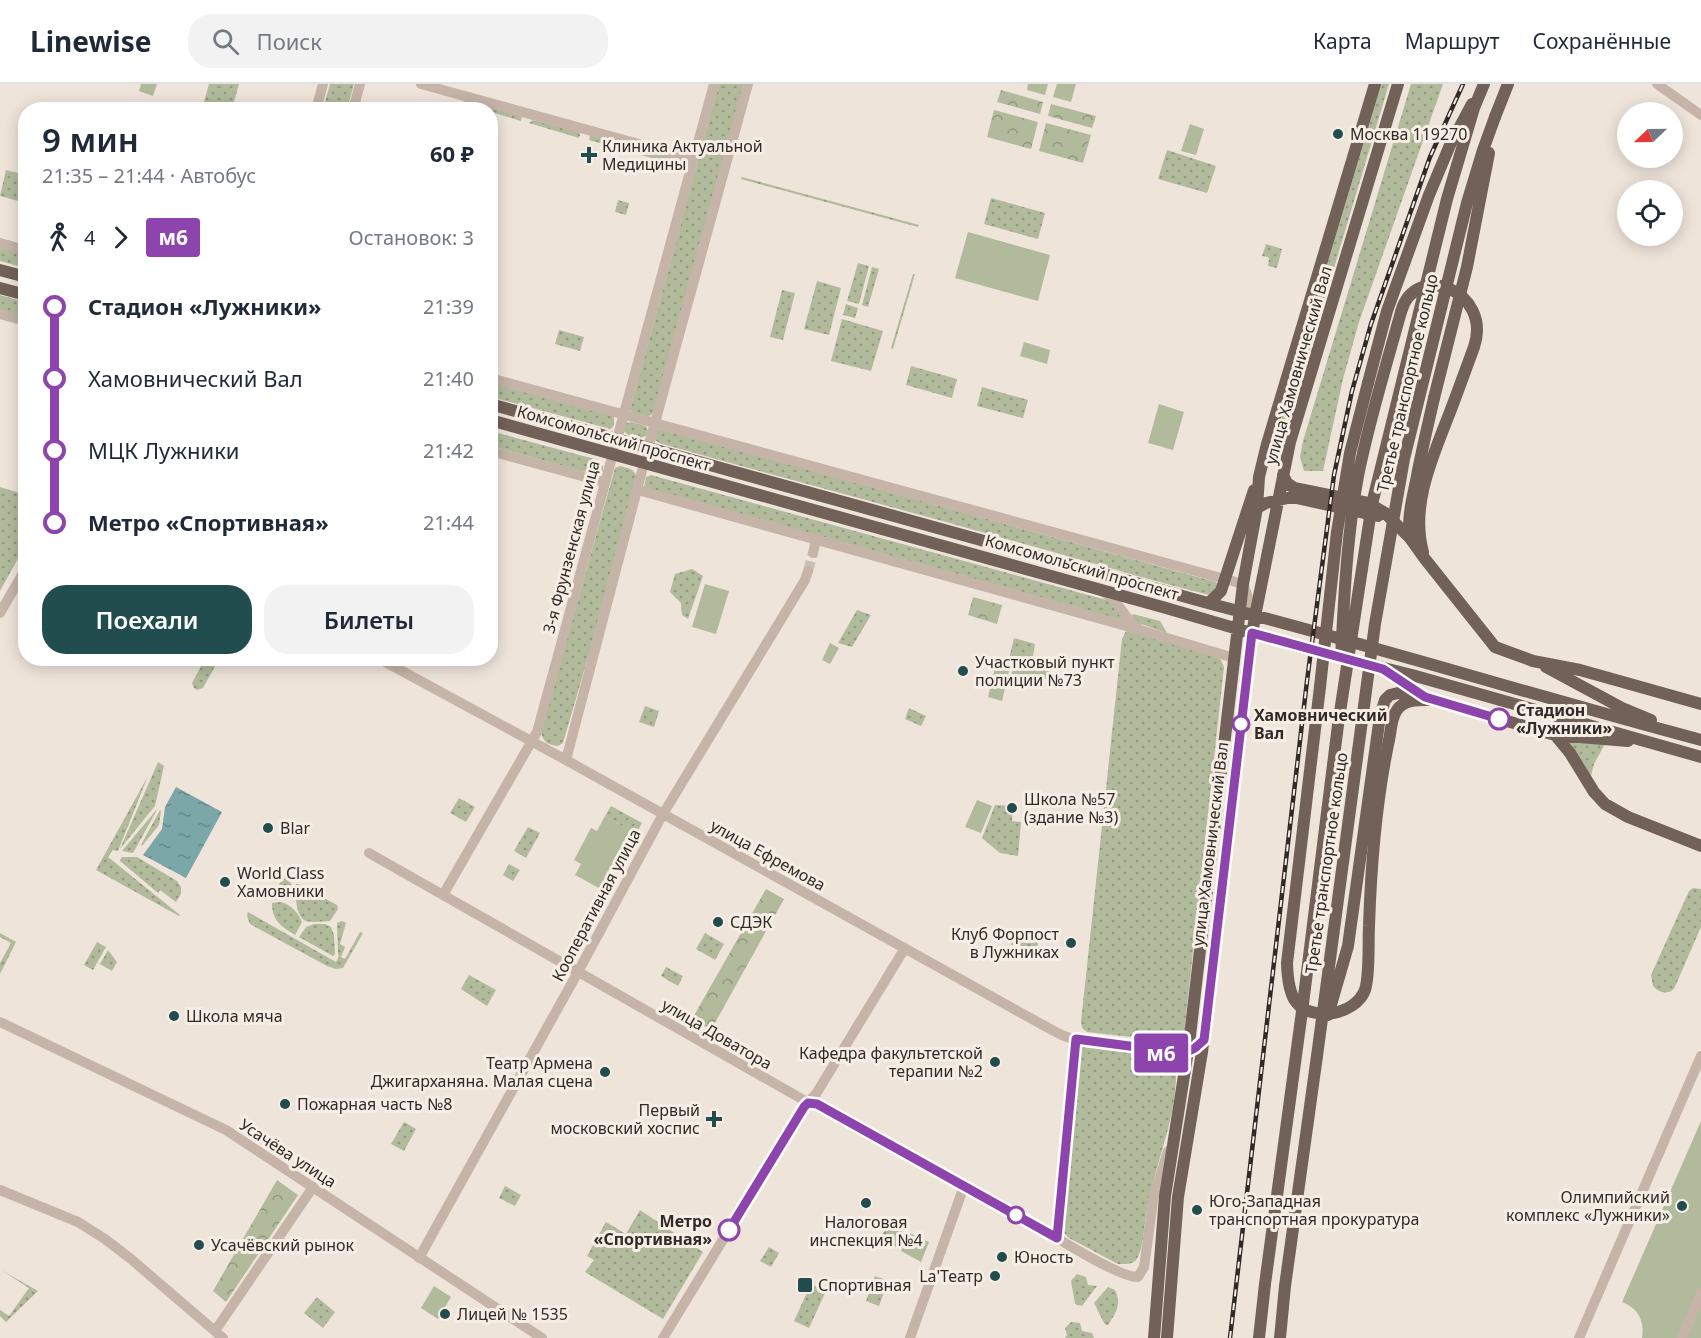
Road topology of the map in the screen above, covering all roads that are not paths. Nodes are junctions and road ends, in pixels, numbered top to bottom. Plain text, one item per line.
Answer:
1 (322, 84) edge
2 (360, 84) edge
3 (421, 84) edge
4 (714, 84) edge
5 (748, 84) edge
6 (1375, 84) edge
7 (1398, 84) edge
8 (1483, 84) edge
9 (1508, 84) edge
10 (1657, 84) edge
11 (318, 102) edge
12 (355, 102) edge
13 (486, 102) edge
14 (498, 105) edge
15 (1701, 115) edge
16 (1495, 117) junction
17 (693, 159) junction
18 (0, 243) edge
19 (18, 248) edge
20 (0, 270) edge
21 (18, 275) edge
22 (0, 288) edge
23 (18, 293) edge
24 (0, 314) edge
25 (18, 319) edge
26 (498, 380) edge
27 (498, 406) edge
28 (623, 414) junction
29 (498, 422) edge
30 (655, 423) junction
31 (616, 439) junction
32 (648, 448) junction
33 (498, 452) edge
34 (612, 454) junction
35 (644, 463) junction
36 (1283, 475) junction
37 (1259, 477) junction
38 (604, 482) junction
39 (638, 490) junction
40 (1278, 500) junction
41 (1257, 508) junction
42 (1399, 525) junction
43 (1410, 538) junction
44 (816, 540) junction
45 (813, 553) tunnel mouth
46 (1425, 559) junction
47 (808, 571) tunnel mouth
48 (1225, 579) junction
49 (18, 582) edge
50 (1243, 585) junction
51 (1100, 589) junction
52 (1209, 603) junction
53 (1240, 612) junction
54 (0, 613) edge
55 (1255, 616) junction
56 (1238, 628) junction
57 (1146, 631) junction
58 (1252, 633) junction
59 (1234, 658) junction
60 (1533, 661) junction
61 (393, 666) edge
62 (1383, 669) junction
63 (1430, 699) junction
64 (1701, 705) edge
65 (1338, 725) junction
66 (1556, 735) junction
67 (1688, 737) junction
68 (1701, 740) edge
69 (532, 742) junction
70 (1659, 745) junction
71 (1701, 757) edge
72 (566, 760) junction
73 (663, 814) junction
74 (1701, 846) edge
75 (369, 854) dead end
76 (443, 896) junction
77 (905, 948) junction
78 (578, 972) junction
79 (0, 1022) edge
80 (1204, 1040) junction
81 (1189, 1048) junction
82 (1157, 1051) junction
83 (1317, 1056) junction
84 (1701, 1056) edge
85 (1185, 1073) junction
86 (808, 1103) junction
87 (1176, 1128) junction
88 (964, 1186) junction
89 (313, 1187) junction
90 (0, 1190) edge
91 (1172, 1197) junction
92 (419, 1258) junction
93 (1701, 1293) edge
94 (219, 1334) edge
95 (542, 1338) edge
96 (663, 1338) edge
97 (910, 1338) edge
98 (1154, 1338) edge
99 (1167, 1338) edge
100 (1259, 1338) edge
101 (1280, 1338) edge
102 (1579, 1338) edge
103 (1682, 1338) edge

1 - 11 street
2 - 12 street
3 - 13 street
4 - 17 street, 3-я Фрунзенская улица
5 - 30 street
6 - 37 main road, улица Хамовнический Вал
7 - 36 main road, улица Хамовнический Вал
8 - 63 main road, bridge
8 - 65 main road, Третье транспортное кольцо, bridge
9 - 16 main road, Третье транспортное кольцо
10 - 15 street
14 - 17 street
16 - 43 main road, bridge
16 - 83 main road, Третье транспортное кольцо, bridge
17 - 28 street, 3-я Фрунзенская улица
18 - 19 street
20 - 21 main road
22 - 23 main road
24 - 25 street
26 - 28 street, Комсомольский проспект
27 - 31 main road, Комсомольский проспект
28 - 30 street, Комсомольский проспект
28 - 31 street, 3-я Фрунзенская улица
29 - 34 main road, Комсомольский проспект
30 - 32 street
30 - 48 street, Комсомольский проспект
31 - 32 main road, Комсомольский проспект
31 - 34 street, 3-я Фрунзенская улица
32 - 35 street
32 - 52 main road, Комсомольский проспект
33 - 38 street
34 - 35 main road, Комсомольский проспект
34 - 38 street, 3-я Фрунзенская улица
35 - 39 street
35 - 51 main road, Комсомольский проспект
36 - 40 main road, улица Хамовнический Вал
36 - 42 main road
37 - 41 main road, улица Хамовнический Вал
37 - 48 main road
38 - 69 street, 3-я Фрунзенская улица
39 - 44 street
39 - 72 street
40 - 41 main road
40 - 42 main road
40 - 55 main road, улица Хамовнический Вал
41 - 50 main road, улица Хамовнический Вал
42 - 43 main road
43 - 46 main road
44 - 45 street
44 - 57 street
46 - 60 main road
46 - 65 main road, bridge
47 - 73 street, Кооперативная улица
48 - 50 street, Комсомольский проспект
48 - 52 main road
49 - 54 street
50 - 53 main road, улица Хамовнический Вал
50 - 55 street
51 - 56 main road, Комсомольский проспект
51 - 57 street
52 - 53 main road, Комсомольский проспект
53 - 55 main road, Комсомольский проспект
53 - 56 main road, улица Хамовнический Вал
55 - 58 main road, улица Хамовнический Вал
55 - 67 main road, Комсомольский проспект
56 - 58 main road, Комсомольский проспект
56 - 59 main road, улица Хамовнический Вал
57 - 59 street
58 - 62 main road, Комсомольский проспект
58 - 80 main road, улица Хамовнический Вал
59 - 81 main road, улица Хамовнический Вал
60 - 64 main road
60 - 67 main road
61 - 69 street, улица Ефремова
62 - 63 main road
62 - 70 main road, Комсомольский проспект
63 - 66 main road
63 - 83 main road, bridge
65 - 100 main road, Третье транспортное кольцо, bridge
66 - 70 main road
66 - 74 main road
67 - 68 main road
69 - 72 street, улица Ефремова
69 - 76 street, 3-я Фрунзенская улица
70 - 71 main road
72 - 73 street, улица Ефремова
73 - 77 street, улица Ефремова
73 - 78 street, Кооперативная улица
75 - 76 street, улица Доватора
76 - 78 street, улица Доватора
77 - 82 street, улица Ефремова
77 - 86 street
78 - 86 street, улица Доватора
78 - 92 street, Кооперативная улица
79 - 89 street, Усачёва улица
80 - 81 street, улица Ефремова
80 - 91 main road, улица Хамовнический Вал
81 - 82 street, улица Ефремова
81 - 85 main road, улица Хамовнический Вал
82 - 85 street, улица Ефремова
83 - 101 main road, Третье транспортное кольцо
84 - 102 street
85 - 87 main road, улица Хамовнический Вал
86 - 88 street, улица Доватора
86 - 96 street
87 - 88 street, улица Доватора
87 - 91 main road, улица Хамовнический Вал
88 - 97 street
89 - 92 street, Усачёва улица
89 - 94 street
90 - 94 street
91 - 98 main road, улица Хамовнический Вал
91 - 99 main road, улица Хамовнический Вал
92 - 95 street, Усачёва улица
93 - 103 street

